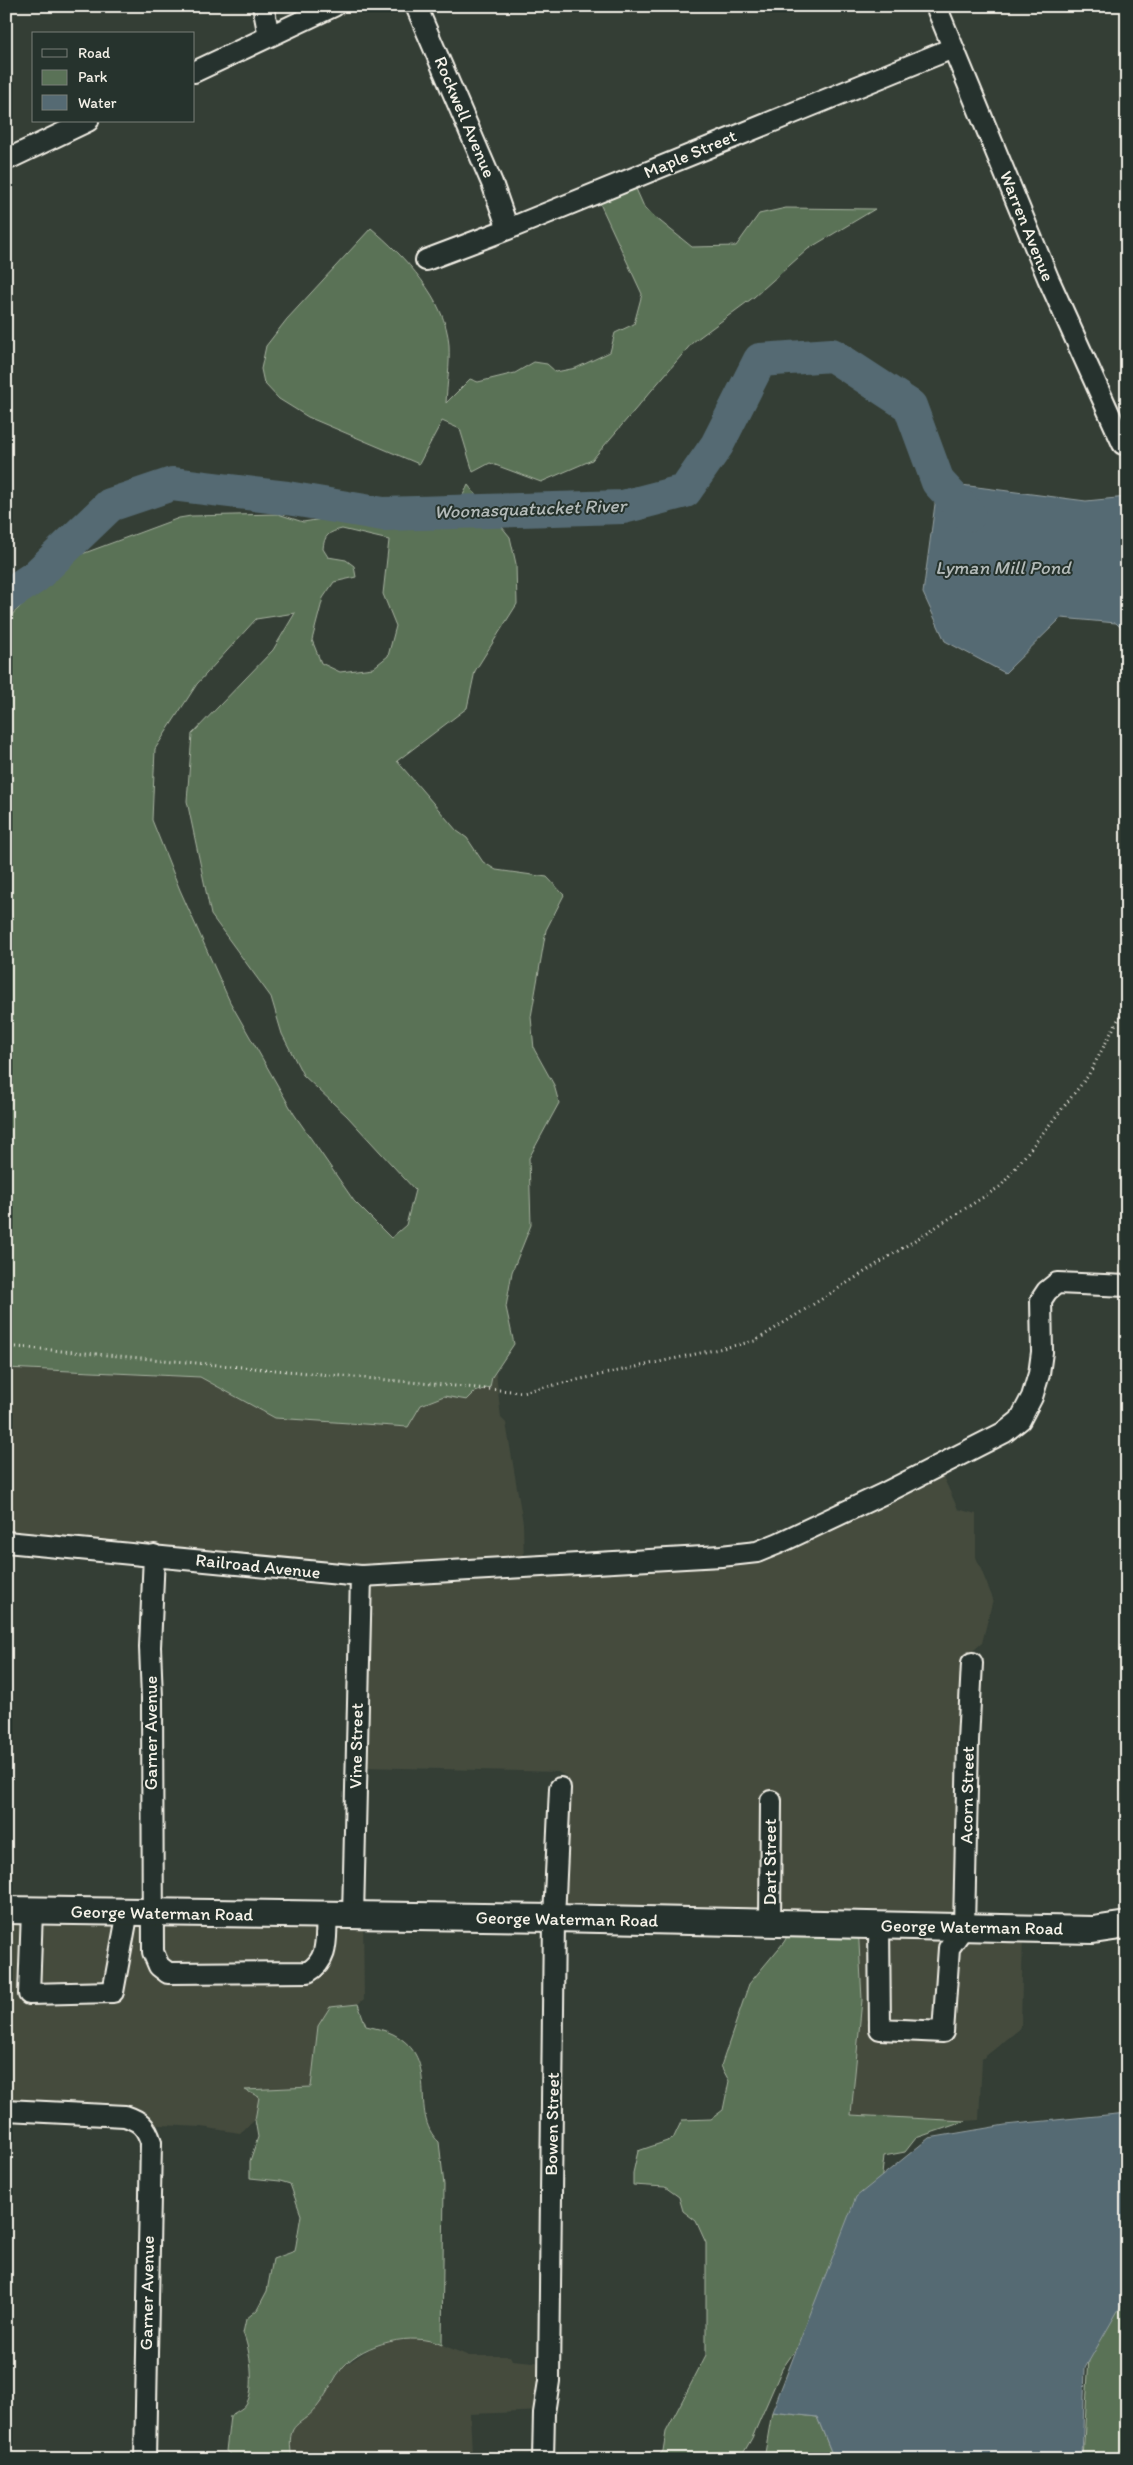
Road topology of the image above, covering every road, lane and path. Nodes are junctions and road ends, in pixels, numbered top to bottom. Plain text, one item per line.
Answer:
1 (263, 6) edge
2 (334, 6) edge
3 (416, 6) edge
4 (936, 6) edge
5 (269, 36) junction
6 (952, 48) junction
7 (195, 72) edge
8 (86, 122) edge
9 (6, 160) edge
10 (508, 229) junction
11 (426, 260) dead end
12 (1123, 444) dead end
13 (1127, 1003) edge
14 (1127, 1286) edge
15 (6, 1346) edge
16 (6, 1542) edge
17 (154, 1555) junction
18 (361, 1576) junction
19 (972, 1663) dead end
20 (560, 1788) dead end
21 (771, 1801) dead end
22 (6, 1910) edge
23 (32, 1911) junction
24 (140, 1911) junction
25 (327, 1916) junction
26 (353, 1916) junction
27 (554, 1918) junction
28 (770, 1922) junction
29 (879, 1924) junction
30 (1127, 1925) edge
31 (964, 1927) junction
32 (6, 2110) edge
33 (145, 2459) edge
34 (543, 2459) edge

1 - 5 street
2 - 5 street
3 - 10 street, Rockwell Avenue
4 - 6 street, Warren Avenue
5 - 7 street
6 - 10 street, Maple Street
6 - 12 street, Warren Avenue
8 - 9 street
10 - 11 street, Maple Street
13 - 15 path
14 - 18 street, Railroad Avenue
16 - 17 street, Railroad Avenue
17 - 18 street, Railroad Avenue
17 - 24 street, Garner Avenue
18 - 26 street, Vine Street
19 - 31 street, Acorn Street
20 - 27 street, Bowen Street
21 - 28 street, Dart Street
22 - 23 main road, George Waterman Road
23 - 24 main road, George Waterman Road
23 - 24 street
24 - 25 main road, George Waterman Road
24 - 25 street
25 - 26 main road, George Waterman Road
26 - 27 main road, George Waterman Road
27 - 28 main road, George Waterman Road
27 - 34 street, Bowen Street
28 - 29 main road, George Waterman Road
29 - 31 main road, George Waterman Road
29 - 31 street
30 - 31 main road, George Waterman Road
32 - 33 street, Garner Avenue

